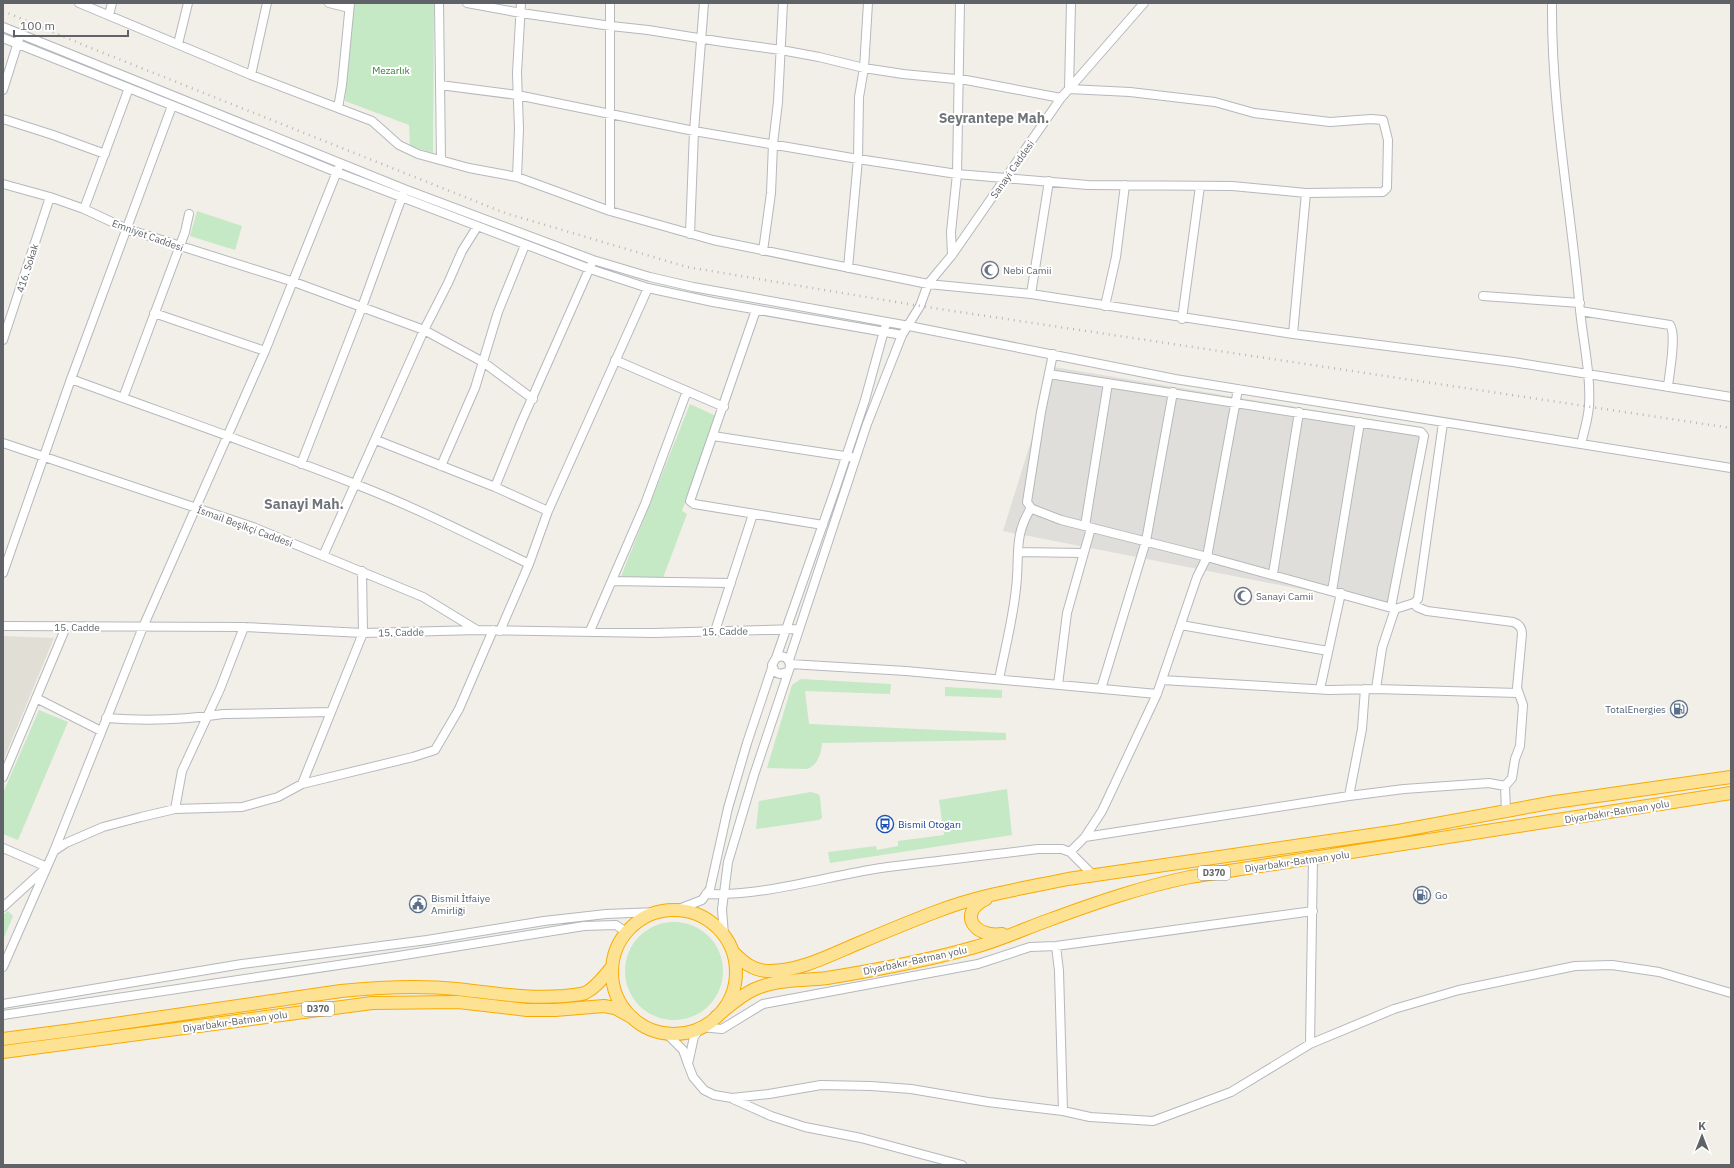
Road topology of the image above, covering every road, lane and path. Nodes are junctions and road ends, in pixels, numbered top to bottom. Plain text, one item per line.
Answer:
1 (79, 3) edge
2 (112, 3) edge
3 (188, 3) edge
4 (267, 3) edge
5 (329, 3) edge
6 (439, 3) edge
7 (467, 3) edge
8 (521, 3) edge
9 (610, 3) edge
10 (704, 3) edge
11 (783, 3) edge
12 (868, 3) edge
13 (960, 3) edge
14 (1071, 3) edge
15 (1144, 3) edge
16 (1552, 3) edge
17 (349, 6) edge
18 (521, 13) junction
19 (109, 15) junction
20 (611, 26) junction
21 (3, 27) edge
22 (21, 35) junction
23 (3, 38) edge
24 (701, 39) junction
25 (17, 43) junction
26 (178, 44) junction
27 (781, 50) junction
28 (864, 68) junction
29 (251, 75) junction
30 (958, 80) junction
31 (440, 85) junction
32 (129, 88) junction
33 (1068, 89) junction
34 (3, 90) edge
35 (517, 95) junction
36 (1061, 98) junction
37 (172, 106) junction
38 (338, 108) junction
39 (611, 113) junction
40 (3, 119) edge
41 (694, 131) junction
42 (773, 144) junction
43 (105, 154) junction
44 (858, 159) junction
45 (441, 160) junction
46 (340, 163) junction
47 (336, 172) junction
48 (957, 174) junction
49 (517, 177) junction
50 (1005, 179) junction
51 (1049, 181) junction
52 (3, 184) edge
53 (1125, 185) junction
54 (1200, 186) junction
55 (404, 189) junction
56 (1306, 193) junction
57 (50, 197) junction
58 (402, 198) junction
59 (84, 209) junction
60 (610, 211) junction
61 (189, 214) dead end
62 (477, 227) junction
63 (127, 229) junction
64 (690, 234) junction
65 (525, 245) junction
66 (179, 246) junction
67 (763, 251) junction
68 (952, 254) junction
69 (593, 260) junction
70 (848, 268) junction
71 (590, 269) junction
72 (294, 282) junction
73 (928, 284) junction
74 (648, 288) junction
75 (1031, 294) junction
76 (1484, 296) dead end
77 (1105, 306) junction
78 (362, 307) junction
79 (1580, 307) junction
80 (756, 310) junction
81 (154, 313) junction
82 (1182, 318) junction
83 (887, 322) junction
84 (909, 326) junction
85 (424, 330) junction
86 (884, 332) junction
87 (1293, 334) junction
88 (902, 335) junction
89 (3, 340) edge
90 (265, 351) junction
91 (1053, 354) junction
92 (615, 360) junction
93 (483, 362) junction
94 (1049, 374) junction
95 (1588, 375) junction
96 (71, 379) junction
97 (1108, 382) junction
98 (1668, 387) junction
99 (1238, 389) junction
100 (688, 392) junction
101 (1173, 392) junction
102 (1731, 397) edge
103 (123, 398) junction
104 (533, 399) junction
105 (1235, 402) junction
106 (724, 407) junction
107 (1299, 412) junction
108 (1360, 422) junction
109 (1443, 422) junction
110 (227, 435) junction
111 (714, 436) junction
112 (376, 440) junction
113 (3, 443) edge
114 (1581, 444) junction
115 (846, 456) junction
116 (43, 457) junction
117 (856, 458) junction
118 (301, 464) junction
119 (441, 466) junction
120 (1731, 468) edge
121 (356, 484) junction
122 (495, 487) junction
123 (196, 508) junction
124 (1031, 508) junction
125 (548, 511) junction
126 (753, 514) junction
127 (823, 525) junction
128 (1088, 527) junction
129 (1146, 541) junction
130 (1018, 552) junction
131 (1083, 553) junction
132 (323, 556) junction
133 (1208, 556) junction
134 (529, 564) junction
135 (362, 571) junction
136 (3, 573) edge
137 (1273, 574) junction
138 (612, 581) junction
139 (731, 583) junction
140 (1332, 591) junction
141 (1341, 593) junction
142 (1414, 603) junction
143 (1393, 608) junction
144 (1181, 624) junction
145 (3, 626) edge
146 (66, 626) junction
147 (143, 627) junction
148 (244, 627) junction
149 (786, 629) junction
150 (799, 629) junction
151 (478, 630) junction
152 (496, 631) junction
153 (716, 631) junction
154 (590, 632) junction
155 (363, 633) junction
156 (1328, 651) junction
157 (776, 658) junction
158 (789, 666) junction
159 (772, 668) junction
160 (999, 679) junction
161 (1162, 680) junction
162 (1058, 685) junction
163 (1101, 689) junction
164 (1320, 689) junction
165 (1365, 689) junction
166 (1376, 689) junction
167 (1518, 693) junction
168 (1157, 694) junction
169 (36, 698) junction
170 (331, 712) junction
171 (207, 716) junction
172 (106, 718) junction
173 (101, 731) junction
174 (3, 777) edge
175 (1731, 777) edge
176 (302, 784) junction
177 (1505, 786) junction
178 (1731, 793) edge
179 (1349, 796) junction
180 (175, 809) junction
181 (1506, 811) junction
182 (1085, 837) junction
183 (3, 848) edge
184 (54, 851) junction
185 (1070, 852) junction
186 (1313, 858) junction
187 (47, 867) junction
188 (1094, 876) junction
189 (706, 894) junction
190 (723, 895) junction
191 (997, 895) junction
192 (3, 907) edge
193 (676, 910) junction
194 (1313, 911) junction
195 (657, 912) junction
196 (1020, 931) junction
197 (626, 932) junction
198 (724, 935) junction
199 (1056, 946) junction
200 (733, 952) junction
201 (3, 967) edge
202 (612, 967) junction
203 (1731, 993) edge
204 (3, 1004) edge
205 (3, 1015) edge
206 (716, 1017) junction
207 (633, 1018) junction
208 (702, 1027) junction
209 (666, 1033) junction
210 (3, 1039) edge
211 (1310, 1044) junction
212 (3, 1052) edge
213 (688, 1064) junction
214 (732, 1098) junction
215 (1064, 1111) junction
216 (962, 1165) edge

1 - 19 street
2 - 19 street
3 - 26 street
4 - 29 street
5 - 17 street
6 - 31 street
7 - 18 street
8 - 18 street
9 - 20 street
10 - 24 street
11 - 27 street
12 - 28 street
13 - 30 street
14 - 33 street
15 - 33 street, Sanayi Caddesi
16 - 79 street
17 - 38 street
18 - 20 street
18 - 35 street
19 - 26 street
20 - 24 street
20 - 39 street
21 - 22 street
22 - 25 street
22 - 46 street
23 - 25 street
24 - 27 street
24 - 41 street
25 - 32 street
25 - 34 street
26 - 29 street
27 - 28 street
27 - 42 street
28 - 30 street
28 - 44 street
29 - 38 street
30 - 36 street
30 - 48 street
31 - 35 street
31 - 45 street
32 - 37 street
32 - 43 street
33 - 36 street, Sanayi Caddesi
33 - 56 street
35 - 39 street
35 - 49 street
36 - 50 street, Sanayi Caddesi
37 - 47 street
37 - 63 street
38 - 45 street
39 - 41 street
39 - 60 street
40 - 43 street
41 - 42 street
41 - 64 street
42 - 44 street
42 - 67 street
43 - 59 street
44 - 48 street
44 - 70 street
45 - 49 street
46 - 47 street
46 - 55 street
47 - 58 street
47 - 72 street
48 - 50 street
48 - 68 street
49 - 60 street
50 - 51 street
50 - 68 street, Sanayi Caddesi
51 - 53 street
51 - 75 street
52 - 57 street, Emniyet Caddesi
53 - 54 street
53 - 77 street
54 - 56 street
54 - 82 street
55 - 58 street
55 - 69 street
56 - 87 street
57 - 59 street, Emniyet Caddesi
57 - 89 street, 416. Sokak
58 - 62 street
58 - 78 street
59 - 63 street, Emniyet Caddesi
60 - 64 street
61 - 66 street
62 - 65 street
62 - 85 street
63 - 66 street, Emniyet Caddesi
63 - 96 street
64 - 67 street
65 - 71 street
65 - 93 street
66 - 72 street, Emniyet Caddesi
66 - 81 street
67 - 70 street
68 - 73 street, Sanayi Caddesi
69 - 71 street
69 - 83 street
70 - 73 street
71 - 74 street
71 - 104 street
72 - 78 street, Emniyet Caddesi
72 - 90 street
73 - 75 street
73 - 84 street, Sanayi Caddesi
74 - 80 street
74 - 92 street
75 - 77 street
76 - 79 street
77 - 82 street
78 - 85 street, Emniyet Caddesi
78 - 118 street
79 - 95 street
79 - 98 street
80 - 86 street
80 - 106 street
81 - 90 street
81 - 103 street
82 - 87 street
83 - 84 street
83 - 86 street
84 - 88 street, Sanayi Caddesi
84 - 91 street
85 - 93 street, Emniyet Caddesi
85 - 112 street
86 - 88 street
86 - 115 street
87 - 95 street
88 - 117 street, Sanayi Caddesi
90 - 110 street
91 - 94 street
91 - 99 street
92 - 100 street
92 - 125 street
93 - 104 street, Emniyet Caddesi
93 - 119 street
94 - 97 street
94 - 124 street
95 - 98 street
95 - 114 street
96 - 103 street
96 - 116 street
97 - 101 street
97 - 128 street
98 - 102 street
99 - 105 street
99 - 109 street
100 - 106 street
100 - 138 street
101 - 105 street
101 - 129 street
103 - 110 street
104 - 122 street
105 - 107 street
105 - 133 street
106 - 111 street
107 - 108 street
107 - 137 street
108 - 140 street
108 - 143 street
109 - 114 street
109 - 142 street
110 - 118 street
110 - 123 street
111 - 115 street
111 - 126 street
112 - 119 street
112 - 121 street
113 - 116 street, İsmail Beşikçi Caddesi
114 - 120 street
115 - 117 street
115 - 127 street
116 - 123 street, İsmail Beşikçi Caddesi
116 - 136 street
117 - 150 street, Sanayi Caddesi
118 - 121 street
119 - 122 street
121 - 132 street
121 - 134 street
122 - 125 street
123 - 132 street, İsmail Beşikçi Caddesi
123 - 147 street
124 - 128 street
124 - 130 street
125 - 134 street
126 - 127 street
126 - 139 street
127 - 149 street
128 - 129 street
128 - 131 street
129 - 133 street
129 - 163 street
130 - 131 street
130 - 160 street
131 - 162 street
132 - 135 street, İsmail Beşikçi Caddesi
133 - 137 street
133 - 144 street
134 - 152 street
135 - 151 street, İsmail Beşikçi Caddesi
135 - 155 street
137 - 140 street
138 - 139 street
138 - 154 street
139 - 153 street
140 - 141 street
141 - 143 street
141 - 156 street
142 - 143 street
142 - 167 street
143 - 166 street
144 - 156 street
144 - 161 street
145 - 146 street, 15. Cadde
146 - 147 street, 15. Cadde
146 - 169 street
147 - 148 street, 15. Cadde
147 - 172 street
148 - 155 street, 15. Cadde
148 - 171 street
149 - 150 street, 15. Cadde
149 - 153 street, 15. Cadde
149 - 157 street
150 - 158 street, Sanayi Caddesi
151 - 152 street, 15. Cadde
151 - 155 street, 15. Cadde
152 - 154 street, 15. Cadde
152 - 176 street
153 - 154 street, 15. Cadde
155 - 170 street
156 - 164 street
157 - 158 street
157 - 159 street
158 - 159 street
158 - 160 street
158 - 190 street, Sanayi Caddesi
159 - 189 street
160 - 162 street
161 - 164 street
161 - 168 street
162 - 163 street
163 - 168 street
164 - 165 street
165 - 166 street
165 - 179 street
166 - 167 street
167 - 177 street
168 - 182 street
169 - 173 street
169 - 174 street
170 - 171 street
170 - 176 street
171 - 172 street
171 - 180 street
172 - 173 street
173 - 184 street
175 - 181 highway, Diyarbakır-Batman yolu / D370
176 - 180 street
177 - 179 street
177 - 181 street
178 - 186 highway, Diyarbakır-Batman yolu / D370
179 - 182 street
180 - 184 street
181 - 188 highway, Diyarbakır-Batman yolu / D370
182 - 185 street
183 - 187 street
184 - 187 street
185 - 188 street
185 - 190 street
186 - 194 street
186 - 196 highway, Diyarbakır-Batman yolu / D370
187 - 192 street
187 - 201 street
188 - 191 highway, Diyarbakır-Batman yolu / D370
189 - 190 street
189 - 193 street
190 - 198 street, Sanayi Caddesi
191 - 196 highway
191 - 200 highway, Diyarbakır-Batman yolu / D370
193 - 195 highway
193 - 198 highway
194 - 199 street
194 - 211 street
195 - 197 highway
195 - 204 street
196 - 206 highway, Diyarbakır-Batman yolu / D370
197 - 202 highway
197 - 205 street
198 - 200 highway
199 - 208 street
199 - 215 street
200 - 206 highway
202 - 207 highway
202 - 210 highway, Diyarbakır-Batman yolu / D370
203 - 211 street
206 - 208 highway
207 - 209 highway
207 - 212 highway, Diyarbakır-Batman yolu / D370
208 - 209 highway
208 - 213 street
209 - 213 street
211 - 215 street
213 - 214 street
214 - 215 street
214 - 216 street

